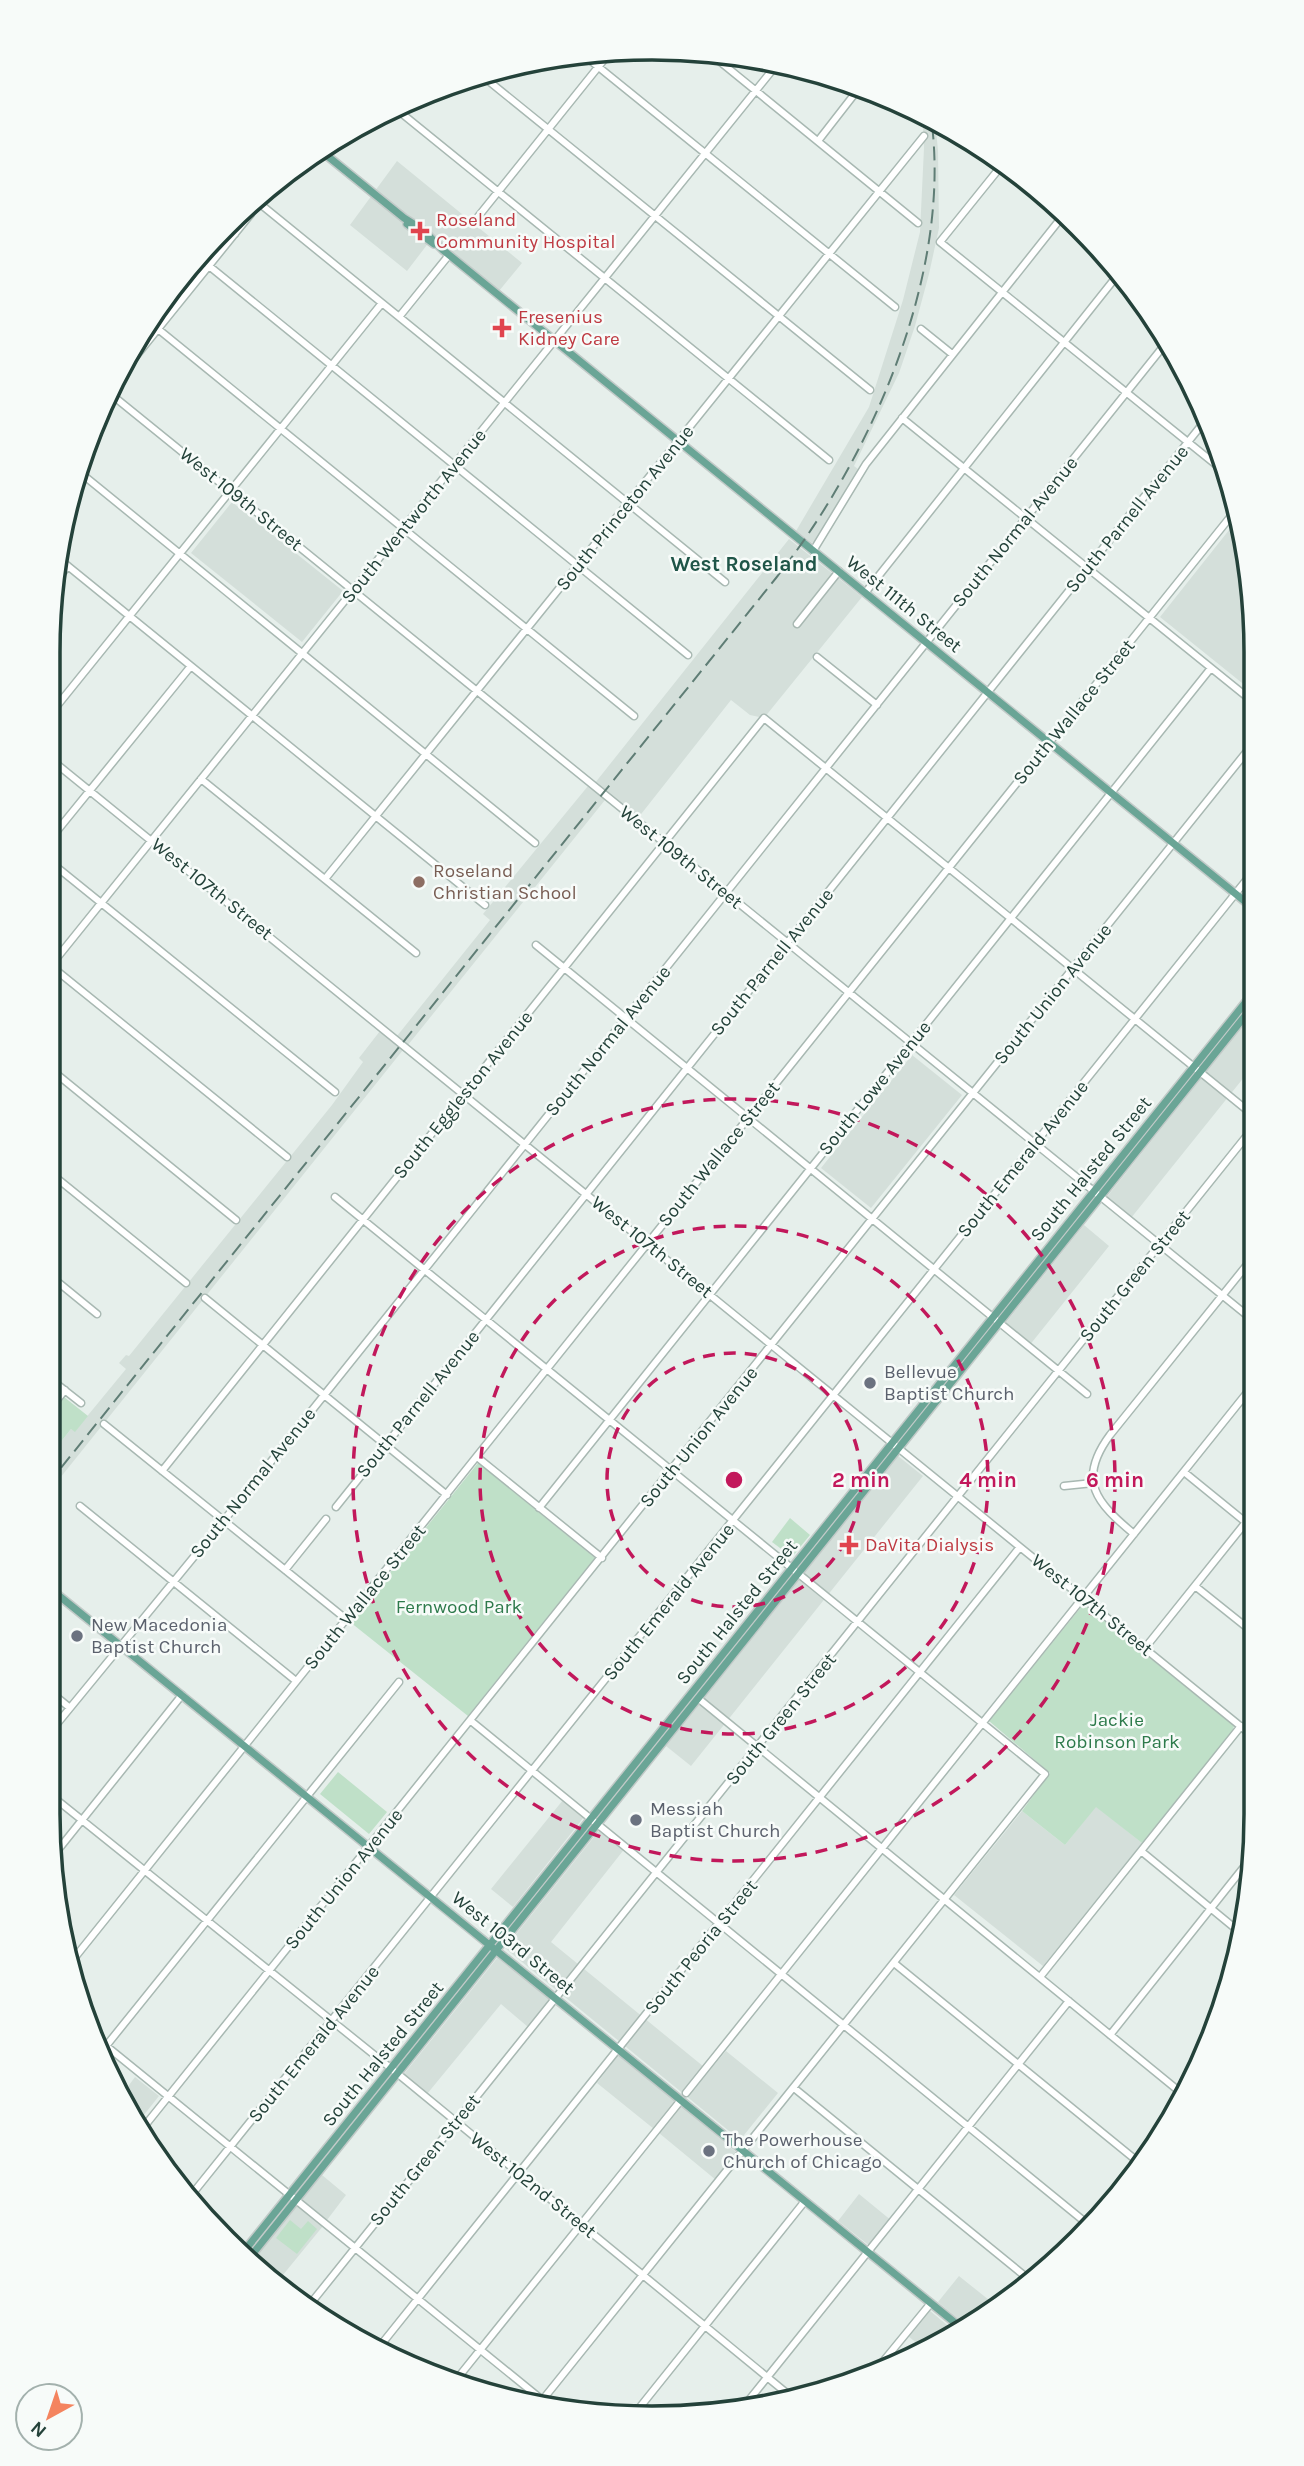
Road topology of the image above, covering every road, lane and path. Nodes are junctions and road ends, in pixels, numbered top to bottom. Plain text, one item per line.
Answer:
1 (602, 62) edge
2 (593, 63) edge
3 (723, 64) edge
4 (598, 67) junction
5 (771, 72) edge
6 (491, 83) edge
7 (756, 91) junction
8 (854, 95) edge
9 (403, 115) edge
10 (548, 129) junction
11 (924, 136) dead end
12 (818, 141) junction
13 (705, 153) junction
14 (328, 156) edge
15 (997, 171) edge
16 (879, 191) junction
17 (498, 192) junction
18 (263, 205) edge
19 (655, 216) junction
20 (1058, 221) edge
21 (244, 223) edge
22 (473, 223) dead end
23 (918, 223) dead end
24 (235, 234) joint
25 (829, 254) junction
26 (449, 255) junction
27 (205, 263) edge
28 (209, 266) junction
29 (605, 278) junction
30 (1114, 281) edge
31 (1002, 292) junction
32 (382, 303) junction
33 (895, 307) dead end
34 (398, 317) junction
35 (779, 317) junction
36 (158, 329) junction
37 (921, 329) dead end
38 (556, 341) junction
39 (148, 342) edge
40 (1064, 342) junction
41 (1161, 349) edge
42 (952, 354) junction
43 (331, 366) junction
44 (729, 379) junction
45 (870, 390) dead end
46 (1126, 392) junction
47 (117, 399) edge
48 (505, 404) junction
49 (902, 418) junction
50 (1200, 427) edge
51 (281, 428) junction
52 (679, 441) junction
53 (1188, 443) junction
54 (829, 460) dead end
55 (1213, 463) edge
56 (455, 466) junction
57 (964, 468) junction
58 (86, 478) edge
59 (231, 491) junction
60 (627, 503) junction
61 (1026, 518) junction
62 (1229, 518) edge
63 (404, 528) junction
64 (813, 551) junction
65 (180, 554) junction
66 (68, 566) joint
67 (577, 566) junction
68 (66, 568) edge
69 (1088, 568) junction
70 (839, 571) junction
71 (725, 582) dead end
72 (354, 591) junction
73 (865, 593) junction
74 (130, 616) junction
75 (1149, 617) junction
76 (797, 624) dead end
77 (527, 628) junction
78 (927, 643) junction
79 (303, 654) junction
80 (688, 655) dead end
81 (817, 657) dead end
82 (191, 666) junction
83 (1211, 668) junction
84 (476, 691) junction
85 (988, 693) junction
86 (1244, 695) edge
87 (60, 702) edge
88 (877, 705) junction
89 (253, 716) junction
90 (634, 716) dead end
91 (1049, 742) junction
92 (426, 753) junction
93 (1244, 755) edge
94 (60, 766) edge
95 (826, 768) junction
96 (201, 779) junction
97 (90, 790) junction
98 (1111, 793) junction
99 (376, 816) junction
100 (888, 818) junction
101 (60, 827) edge
102 (152, 841) junction
103 (535, 843) dead end
104 (664, 843) junction
105 (1173, 843) junction
106 (949, 868) junction
107 (60, 870) edge
108 (325, 879) junction
109 (1244, 884) edge
110 (726, 893) junction
111 (1236, 894) junction
112 (1244, 901) edge
113 (101, 903) junction
114 (485, 905) dead end
115 (1011, 918) junction
116 (787, 943) junction
117 (536, 945) dead end
118 (60, 953) edge
119 (416, 953) dead end
120 (564, 968) junction
121 (1073, 969) junction
122 (60, 976) edge
123 (848, 993) junction
124 (1244, 1005) edge
125 (1244, 1016) edge
126 (626, 1019) junction
127 (1135, 1019) junction
128 (911, 1044) junction
129 (687, 1069) junction
130 (1197, 1069) junction
131 (60, 1077) edge
132 (335, 1092) dead end
133 (464, 1094) junction
134 (973, 1094) junction
135 (1244, 1108) edge
136 (748, 1118) junction
137 (1244, 1139) edge
138 (525, 1144) junction
139 (1035, 1145) junction
140 (286, 1157) dead end
141 (810, 1169) junction
142 (60, 1181) edge
143 (586, 1194) junction
144 (1097, 1195) junction
145 (335, 1197) dead end
146 (873, 1219) junction
147 (236, 1220) dead end
148 (363, 1220) junction
149 (648, 1244) junction
150 (1159, 1245) junction
151 (1244, 1268) edge
152 (424, 1270) junction
153 (935, 1270) junction
154 (186, 1283) dead end
155 (60, 1284) edge
156 (710, 1294) junction
157 (1222, 1296) junction
158 (205, 1298) dead end
159 (1244, 1313) edge
160 (97, 1314) dead end
161 (486, 1320) junction
162 (997, 1320) junction
163 (263, 1345) junction
164 (772, 1345) junction
165 (547, 1370) junction
166 (1059, 1371) junction
167 (60, 1386) edge
168 (65, 1390) junction
169 (1087, 1394) dead end
170 (324, 1395) junction
171 (834, 1395) junction
172 (60, 1396) edge
173 (1244, 1397) edge
174 (81, 1404) dead end
175 (610, 1420) junction
176 (104, 1424) dead end
177 (386, 1445) junction
178 (896, 1446) junction
179 (477, 1457) junction
180 (162, 1471) junction
181 (672, 1471) junction
182 (1184, 1472) junction
183 (1093, 1483) junction
184 (1064, 1486) dead end
185 (447, 1494) junction
186 (958, 1496) junction
187 (80, 1506) dead end
188 (336, 1507) dead end
189 (540, 1508) junction
190 (223, 1520) junction
191 (326, 1520) dead end
192 (1244, 1520) edge
193 (734, 1521) junction
194 (1244, 1525) edge
195 (1134, 1534) junction
196 (1020, 1547) junction
197 (602, 1558) junction
198 (285, 1570) junction
199 (796, 1571) junction
200 (173, 1582) junction
201 (1195, 1586) junction
202 (60, 1596) edge
203 (1083, 1598) junction
204 (346, 1619) junction
205 (858, 1622) junction
206 (1244, 1625) edge
207 (121, 1645) junction
208 (1145, 1648) junction
209 (920, 1672) junction
210 (296, 1681) junction
211 (399, 1682) dead end
212 (183, 1695) junction
213 (696, 1696) junction
214 (60, 1700) edge
215 (70, 1708) junction
216 (60, 1720) edge
217 (471, 1721) junction
218 (982, 1723) junction
219 (1241, 1726) junction
220 (1244, 1729) edge
221 (245, 1746) junction
222 (758, 1747) junction
223 (534, 1771) junction
224 (307, 1796) junction
225 (820, 1798) junction
226 (60, 1802) edge
227 (82, 1820) junction
228 (595, 1821) junction
229 (61, 1846) edge
230 (370, 1847) junction
231 (882, 1848) junction
232 (1141, 1851) junction
233 (145, 1870) junction
234 (1241, 1870) edge
235 (657, 1872) junction
236 (431, 1897) junction
237 (945, 1900) junction
238 (1211, 1908) junction
239 (207, 1920) junction
240 (719, 1923) junction
241 (1233, 1927) edge
242 (494, 1948) junction
243 (77, 1955) edge
244 (894, 1963) junction
245 (270, 1971) junction
246 (781, 1974) junction
247 (1040, 1977) junction
248 (556, 1998) junction
249 (1069, 2001) junction
250 (332, 2021) junction
251 (844, 2025) junction
252 (1110, 2035) junction
253 (107, 2045) edge
254 (618, 2049) junction
255 (110, 2053) edge
256 (1019, 2064) junction
257 (395, 2071) junction
258 (794, 2088) junction
259 (1176, 2089) edge
260 (686, 2093) dead end
261 (169, 2096) junction
262 (681, 2100) junction
263 (456, 2122) junction
264 (147, 2123) edge
265 (969, 2127) junction
266 (231, 2147) junction
267 (743, 2151) junction
268 (1133, 2160) edge
269 (519, 2173) junction
270 (918, 2190) junction
271 (195, 2191) edge
272 (293, 2197) junction
273 (805, 2201) junction
274 (1083, 2220) edge
275 (581, 2224) junction
276 (248, 2247) edge
277 (355, 2248) junction
278 (254, 2252) edge
279 (868, 2252) junction
280 (643, 2275) junction
281 (1024, 2275) edge
282 (418, 2299) junction
283 (313, 2300) edge
284 (931, 2303) junction
285 (955, 2323) edge
286 (706, 2326) junction
287 (384, 2342) edge
288 (480, 2349) junction
289 (886, 2358) edge
290 (460, 2374) edge
291 (768, 2377) junction
292 (784, 2391) edge
293 (534, 2395) edge
294 (547, 2397) edge
295 (751, 2398) edge
296 (641, 2406) edge

1 - 4 street
2 - 4 street
3 - 7 street
4 - 10 street
4 - 13 street
5 - 7 street, South Wentworth Avenue
6 - 10 street
7 - 12 street
7 - 13 street, South Wentworth Avenue
8 - 12 street
9 - 17 street
10 - 17 street
10 - 19 street
11 - 16 street, South Princeton Avenue
12 - 16 street
13 - 19 street, South Wentworth Avenue
13 - 25 street
14 - 26 main road, West 111th Street
15 - 31 street
16 - 23 street
16 - 25 street, South Princeton Avenue
17 - 22 street
17 - 29 street
18 - 32 street
19 - 29 street, South Wentworth Avenue
19 - 35 street
20 - 31 street
21 - 24 street
24 - 28 street
25 - 33 street
25 - 35 street, South Princeton Avenue
26 - 34 street
26 - 38 main road, West 111th Street
27 - 28 street
28 - 36 street
28 - 43 street
29 - 38 street, South Wentworth Avenue
29 - 44 street
30 - 40 street
31 - 40 street
31 - 42 street
32 - 34 street
32 - 43 street
34 - 48 street
35 - 44 street, South Princeton Avenue
35 - 45 street
36 - 39 street
36 - 51 street
37 - 42 street
38 - 48 street, South Wentworth Avenue
38 - 52 main road, West 111th Street
40 - 46 street
40 - 57 street
41 - 46 street, South Normal Avenue
42 - 49 street
43 - 51 street
43 - 56 street
44 - 52 street, South Princeton Avenue
44 - 54 street
46 - 53 street
46 - 61 street, South Normal Avenue
47 - 59 street, West 109th Street
48 - 56 street, South Wentworth Avenue
48 - 60 street
49 - 57 street
49 - 64 street
50 - 53 street, South Parnell Avenue
51 - 59 street
51 - 63 street
52 - 60 street, South Princeton Avenue
52 - 64 main road, West 111th Street
53 - 55 street
53 - 69 street, South Parnell Avenue
56 - 63 street, South Wentworth Avenue
56 - 67 street
57 - 61 street
57 - 73 street
58 - 65 street
59 - 65 street
59 - 72 street, West 109th Street
60 - 67 street, South Princeton Avenue
60 - 71 street
61 - 69 street
61 - 78 street, South Normal Avenue
62 - 75 street, South Wallace Street
63 - 72 street, South Wentworth Avenue
63 - 77 street
64 - 70 main road, West 111th Street
65 - 74 street
65 - 79 street
66 - 68 street
66 - 74 street
67 - 77 street, South Princeton Avenue
67 - 80 street
69 - 75 street
69 - 85 street, South Parnell Avenue
70 - 73 main road, West 111th Street
70 - 76 street
72 - 79 street, South Wentworth Avenue
72 - 84 street, West 109th Street
73 - 78 main road, West 111th Street
74 - 82 street
74 - 87 street
75 - 83 street
75 - 91 street, South Wallace Street
77 - 84 street, South Princeton Avenue
77 - 90 street
78 - 85 main road, West 111th Street
78 - 88 street, South Normal Avenue
79 - 89 street, South Wentworth Avenue
79 - 92 street
81 - 88 street
82 - 89 street
82 - 97 street
83 - 86 street
83 - 98 street, South Lowe Avenue
84 - 92 street, South Princeton Avenue
84 - 104 street, West 109th Street
85 - 91 main road, West 111th Street
85 - 100 street, South Parnell Avenue
88 - 95 street, South Normal Avenue
89 - 96 street, South Wentworth Avenue
89 - 99 street
91 - 98 main road, West 111th Street
91 - 106 street, South Wallace Street
92 - 99 street, South Princeton Avenue
92 - 103 street
93 - 105 street, South Union Avenue
94 - 97 street, West 107th Street
95 - 100 street
95 - 104 street, South Eggleston Avenue
95 - 110 street, South Normal Avenue
96 - 102 street, South Wentworth Avenue
96 - 108 street
97 - 101 street
97 - 102 street, West 107th Street
98 - 105 main road, West 111th Street
98 - 115 street, South Lowe Avenue
99 - 108 street, South Princeton Avenue
99 - 114 street
100 - 106 street
100 - 116 street, South Parnell Avenue
102 - 113 street, South Wentworth Avenue
102 - 133 street, West 107th Street
104 - 110 street, West 109th Street
104 - 120 street, South Eggleston Avenue
105 - 111 main road, West 111th Street
105 - 121 street, South Union Avenue
106 - 115 street
106 - 123 street, South Wallace Street
107 - 113 street
108 - 119 street
109 - 111 street, South Emerald Avenue
110 - 116 street, West 109th Street
110 - 126 street, South Normal Avenue
111 - 112 main road, West 111th Street
111 - 127 street, South Emerald Avenue
113 - 118 street, South Wentworth Avenue
113 - 132 street
115 - 121 street
115 - 128 street, South Lowe Avenue
116 - 123 street, West 109th Street
116 - 129 street, South Parnell Avenue
117 - 120 street
120 - 126 street
120 - 133 street, South Eggleston Avenue
121 - 127 street
121 - 134 street, South Union Avenue
122 - 140 street
123 - 128 street, West 109th Street
123 - 136 street, South Wallace Street
124 - 130 main road, South Halsted Street
125 - 130 main road, South Halsted Street
126 - 129 street
126 - 138 street, South Normal Avenue
127 - 130 street
127 - 139 street, South Emerald Avenue
128 - 134 street, West 109th Street
128 - 141 street, South Lowe Avenue
129 - 136 street
129 - 143 street, South Parnell Avenue
130 - 135 street
130 - 144 main road, South Halsted Street
131 - 147 street
133 - 138 street, West 107th Street
133 - 148 street, South Eggleston Avenue
134 - 139 street, West 109th Street
134 - 146 street, South Union Avenue
136 - 141 street
136 - 149 street, South Wallace Street
137 - 150 street, South Green Street
138 - 143 street, West 107th Street
138 - 152 street, South Normal Avenue
139 - 144 street, West 109th Street
139 - 153 street, South Emerald Avenue
141 - 146 street
141 - 156 street, South Lowe Avenue
142 - 154 street
143 - 149 street, West 107th Street
143 - 161 street, South Parnell Avenue
144 - 150 street, West 109th Street
144 - 162 main road, South Halsted Street
145 - 148 street
146 - 153 street
146 - 164 street, South Union Avenue
148 - 152 street
148 - 163 street, South Eggleston Avenue
149 - 156 street, West 107th Street
149 - 165 street, South Wallace Street
150 - 157 street, West 109th Street
150 - 166 street, South Green Street
151 - 157 street
152 - 161 street
152 - 170 street, South Normal Avenue
153 - 162 street
153 - 171 street, South Emerald Avenue
155 - 160 street
156 - 164 street, West 107th Street
156 - 175 street, South Lowe Avenue
157 - 159 street, West 109th Street
157 - 183 street
158 - 163 street
161 - 165 street
161 - 177 street, South Parnell Avenue
162 - 166 street
162 - 178 main road, South Halsted Street
163 - 170 street
163 - 180 street, South Eggleston Avenue
164 - 171 street, West 107th Street
164 - 181 street, South Union Avenue
165 - 175 street
165 - 179 street, South Wallace Street
166 - 169 street
166 - 186 street, South Green Street
167 - 168 street
168 - 172 street
168 - 174 street
170 - 177 street
170 - 190 street, South Normal Avenue
171 - 178 street, West 107th Street
171 - 193 street, South Emerald Avenue
173 - 182 street
175 - 181 street
175 - 189 street, South Lowe Avenue
176 - 180 street
177 - 185 street
177 - 188 street, South Parnell Avenue
178 - 186 street, West 107th Street
178 - 199 main road, South Halsted Street
179 - 185 street, South Wallace Street
179 - 189 street
180 - 190 street
181 - 193 street
181 - 197 street, South Union Avenue
182 - 192 street
182 - 195 street
183 - 184 street
183 - 195 street
185 - 204 street, South Wallace Street
186 - 196 street, West 107th Street
186 - 205 street, South Green Street
187 - 200 street
189 - 197 street
190 - 198 street
190 - 200 street, South Normal Avenue
191 - 198 street
193 - 199 street
193 - 223 street, South Emerald Avenue
194 - 201 street
195 - 203 street
196 - 203 street, West 107th Street
196 - 209 street, South Peoria Street
197 - 217 street, South Union Avenue
198 - 204 street
199 - 205 street
199 - 213 main road, South Halsted Street
200 - 207 street, South Normal Avenue
200 - 210 street
201 - 206 street
201 - 208 street
202 - 207 main road, West 103rd Street
203 - 208 street, West 107th Street
203 - 218 street
204 - 210 street, South Wallace Street
205 - 209 street
205 - 222 street, South Green Street
207 - 212 main road, West 103rd Street
207 - 215 street, South Normal Avenue
208 - 219 street, West 107th Street
209 - 218 street
209 - 225 street, South Peoria Street
210 - 221 street, South Wallace Street
211 - 224 street
212 - 221 main road, West 103rd Street
212 - 227 street
213 - 222 street
213 - 228 main road, South Halsted Street
214 - 215 street
215 - 216 street, South Normal Avenue
217 - 223 street
217 - 230 street, South Union Avenue
218 - 231 street
218 - 237 street
219 - 220 street, West 107th Street
219 - 232 street
221 - 224 main road, West 103rd Street
221 - 233 street, South Wallace Street
222 - 225 street
222 - 235 street, South Green Street
223 - 228 street
223 - 236 street, South Emerald Avenue
224 - 230 main road, West 103rd Street
224 - 239 street
225 - 231 street
225 - 240 street, South Peoria Street
226 - 227 street, West 102nd Street
227 - 229 street
227 - 233 street, West 102nd Street
228 - 235 street
228 - 242 main road, South Halsted Street
230 - 236 main road, West 103rd Street
230 - 245 street, South Union Avenue
231 - 237 street
231 - 246 street
232 - 238 street
232 - 247 street
233 - 239 street, West 102nd Street
233 - 243 street, South Wallace Street
234 - 238 street
235 - 240 street
235 - 248 street, South Green Street
236 - 242 main road, West 103rd Street
236 - 250 street, South Emerald Avenue
237 - 244 street
237 - 247 street
238 - 241 street
238 - 252 street
239 - 245 street, West 102nd Street
239 - 253 street
240 - 246 street
240 - 254 street, South Peoria Street
242 - 248 main road, West 103rd Street
242 - 257 main road, South Halsted Street
244 - 251 street
244 - 256 street
245 - 250 street, West 102nd Street
245 - 261 street, South Union Avenue
246 - 251 street
246 - 260 street
247 - 249 street
248 - 254 main road, West 103rd Street
248 - 263 street, South Green Street
249 - 252 street
249 - 256 street
250 - 257 street, West 102nd Street
250 - 266 street, South Emerald Avenue
251 - 258 street
251 - 265 street
252 - 259 street
254 - 262 main road, West 103rd Street
254 - 269 street, South Peoria Street
255 - 261 street
256 - 265 street
256 - 268 street
257 - 263 street, West 102nd Street
257 - 272 main road, South Halsted Street
258 - 267 street
258 - 270 street
261 - 264 street, South Union Avenue
261 - 266 street
262 - 267 main road, West 103rd Street
262 - 275 street
263 - 269 street, West 102nd Street
263 - 277 street, South Green Street
265 - 270 street
265 - 274 street
266 - 271 street, South Emerald Avenue
266 - 272 street
267 - 273 main road, West 103rd Street
267 - 280 street
269 - 275 street, West 102nd Street
269 - 282 street, South Peoria Street
270 - 279 street
270 - 281 street
272 - 276 main road, South Halsted Street
272 - 277 street
272 - 278 main road, South Halsted Street
273 - 279 main road, West 103rd Street
273 - 286 street
275 - 280 street, West 102nd Street
275 - 288 street
277 - 282 street
277 - 283 street, South Green Street
279 - 284 main road, West 103rd Street
279 - 291 street
280 - 286 street, West 102nd Street
280 - 294 street
282 - 287 street, South Peoria Street
282 - 288 street
284 - 285 main road, West 103rd Street
284 - 289 street
286 - 291 street, West 102nd Street
286 - 296 street
288 - 290 street
288 - 293 street
291 - 292 street, West 102nd Street
291 - 295 street

